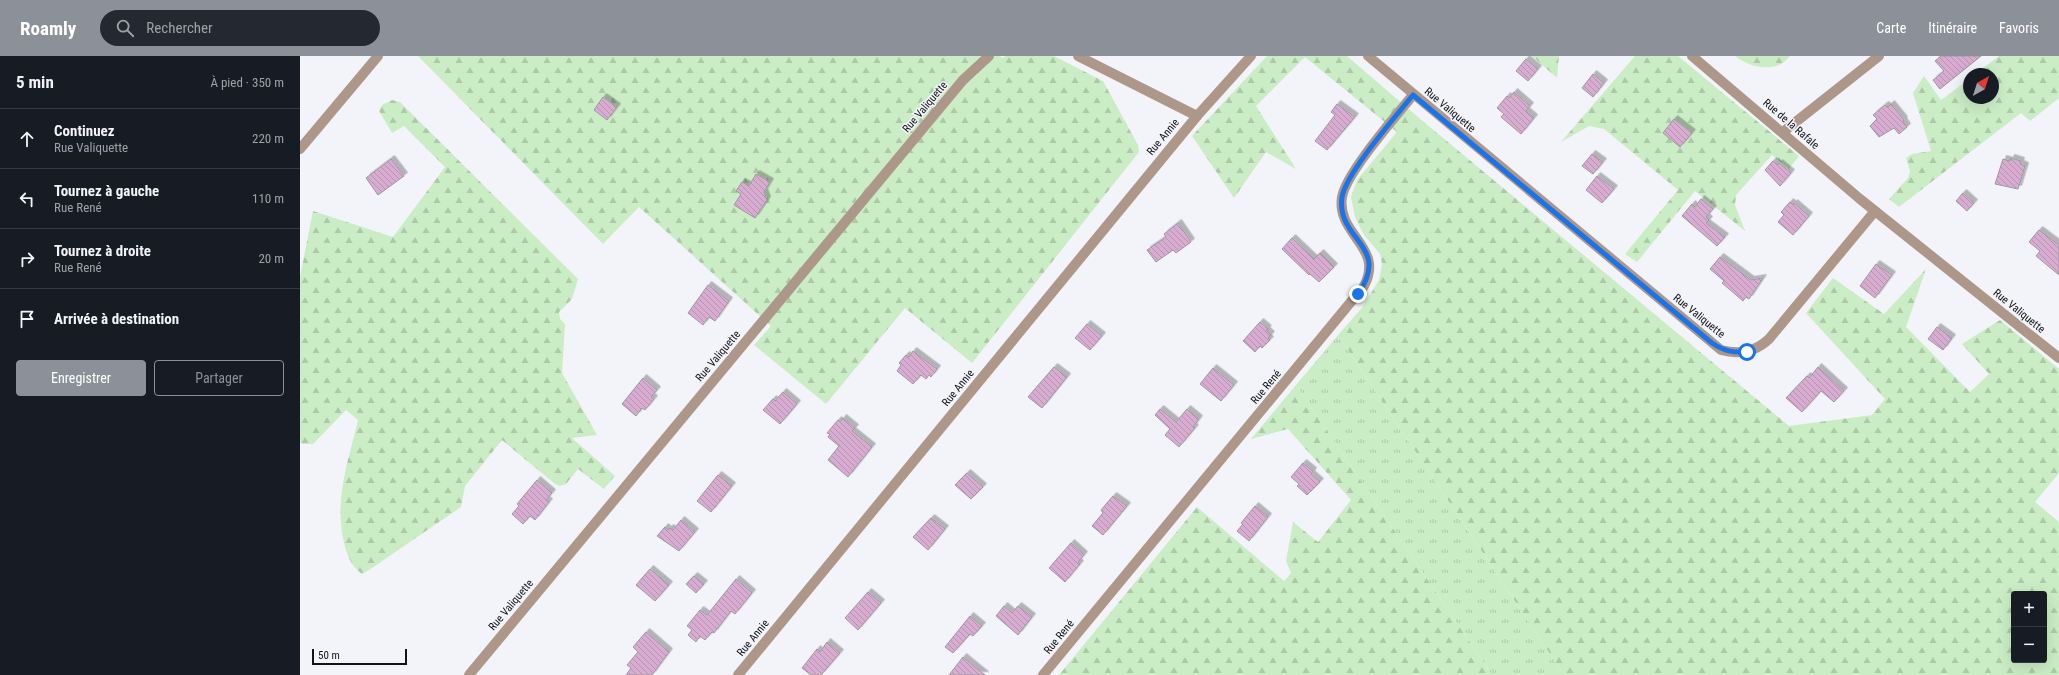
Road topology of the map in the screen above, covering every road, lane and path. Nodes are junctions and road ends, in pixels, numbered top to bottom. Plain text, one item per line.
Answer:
1 (378, 56) edge
2 (989, 56) edge
3 (1078, 56) edge
4 (1251, 56) edge
5 (1368, 56) edge
6 (1692, 56) edge
7 (1879, 56) edge
8 (1413, 95) junction
9 (1197, 116) junction
10 (1783, 132) junction
11 (300, 149) edge
12 (1875, 211) junction
13 (2059, 358) edge
14 (469, 675) edge
15 (738, 675) edge
16 (1043, 675) edge

1 - 11 street
2 - 14 street, Rue Valiquette
3 - 9 street
4 - 9 street
5 - 8 street, Rue Valiquette
6 - 10 street, Rue de la Rafale
7 - 10 street
8 - 12 street, Rue Valiquette
8 - 16 street, Rue René
9 - 15 street, Rue Annie
10 - 12 street, Rue de la Rafale
12 - 13 street, Rue Valiquette

